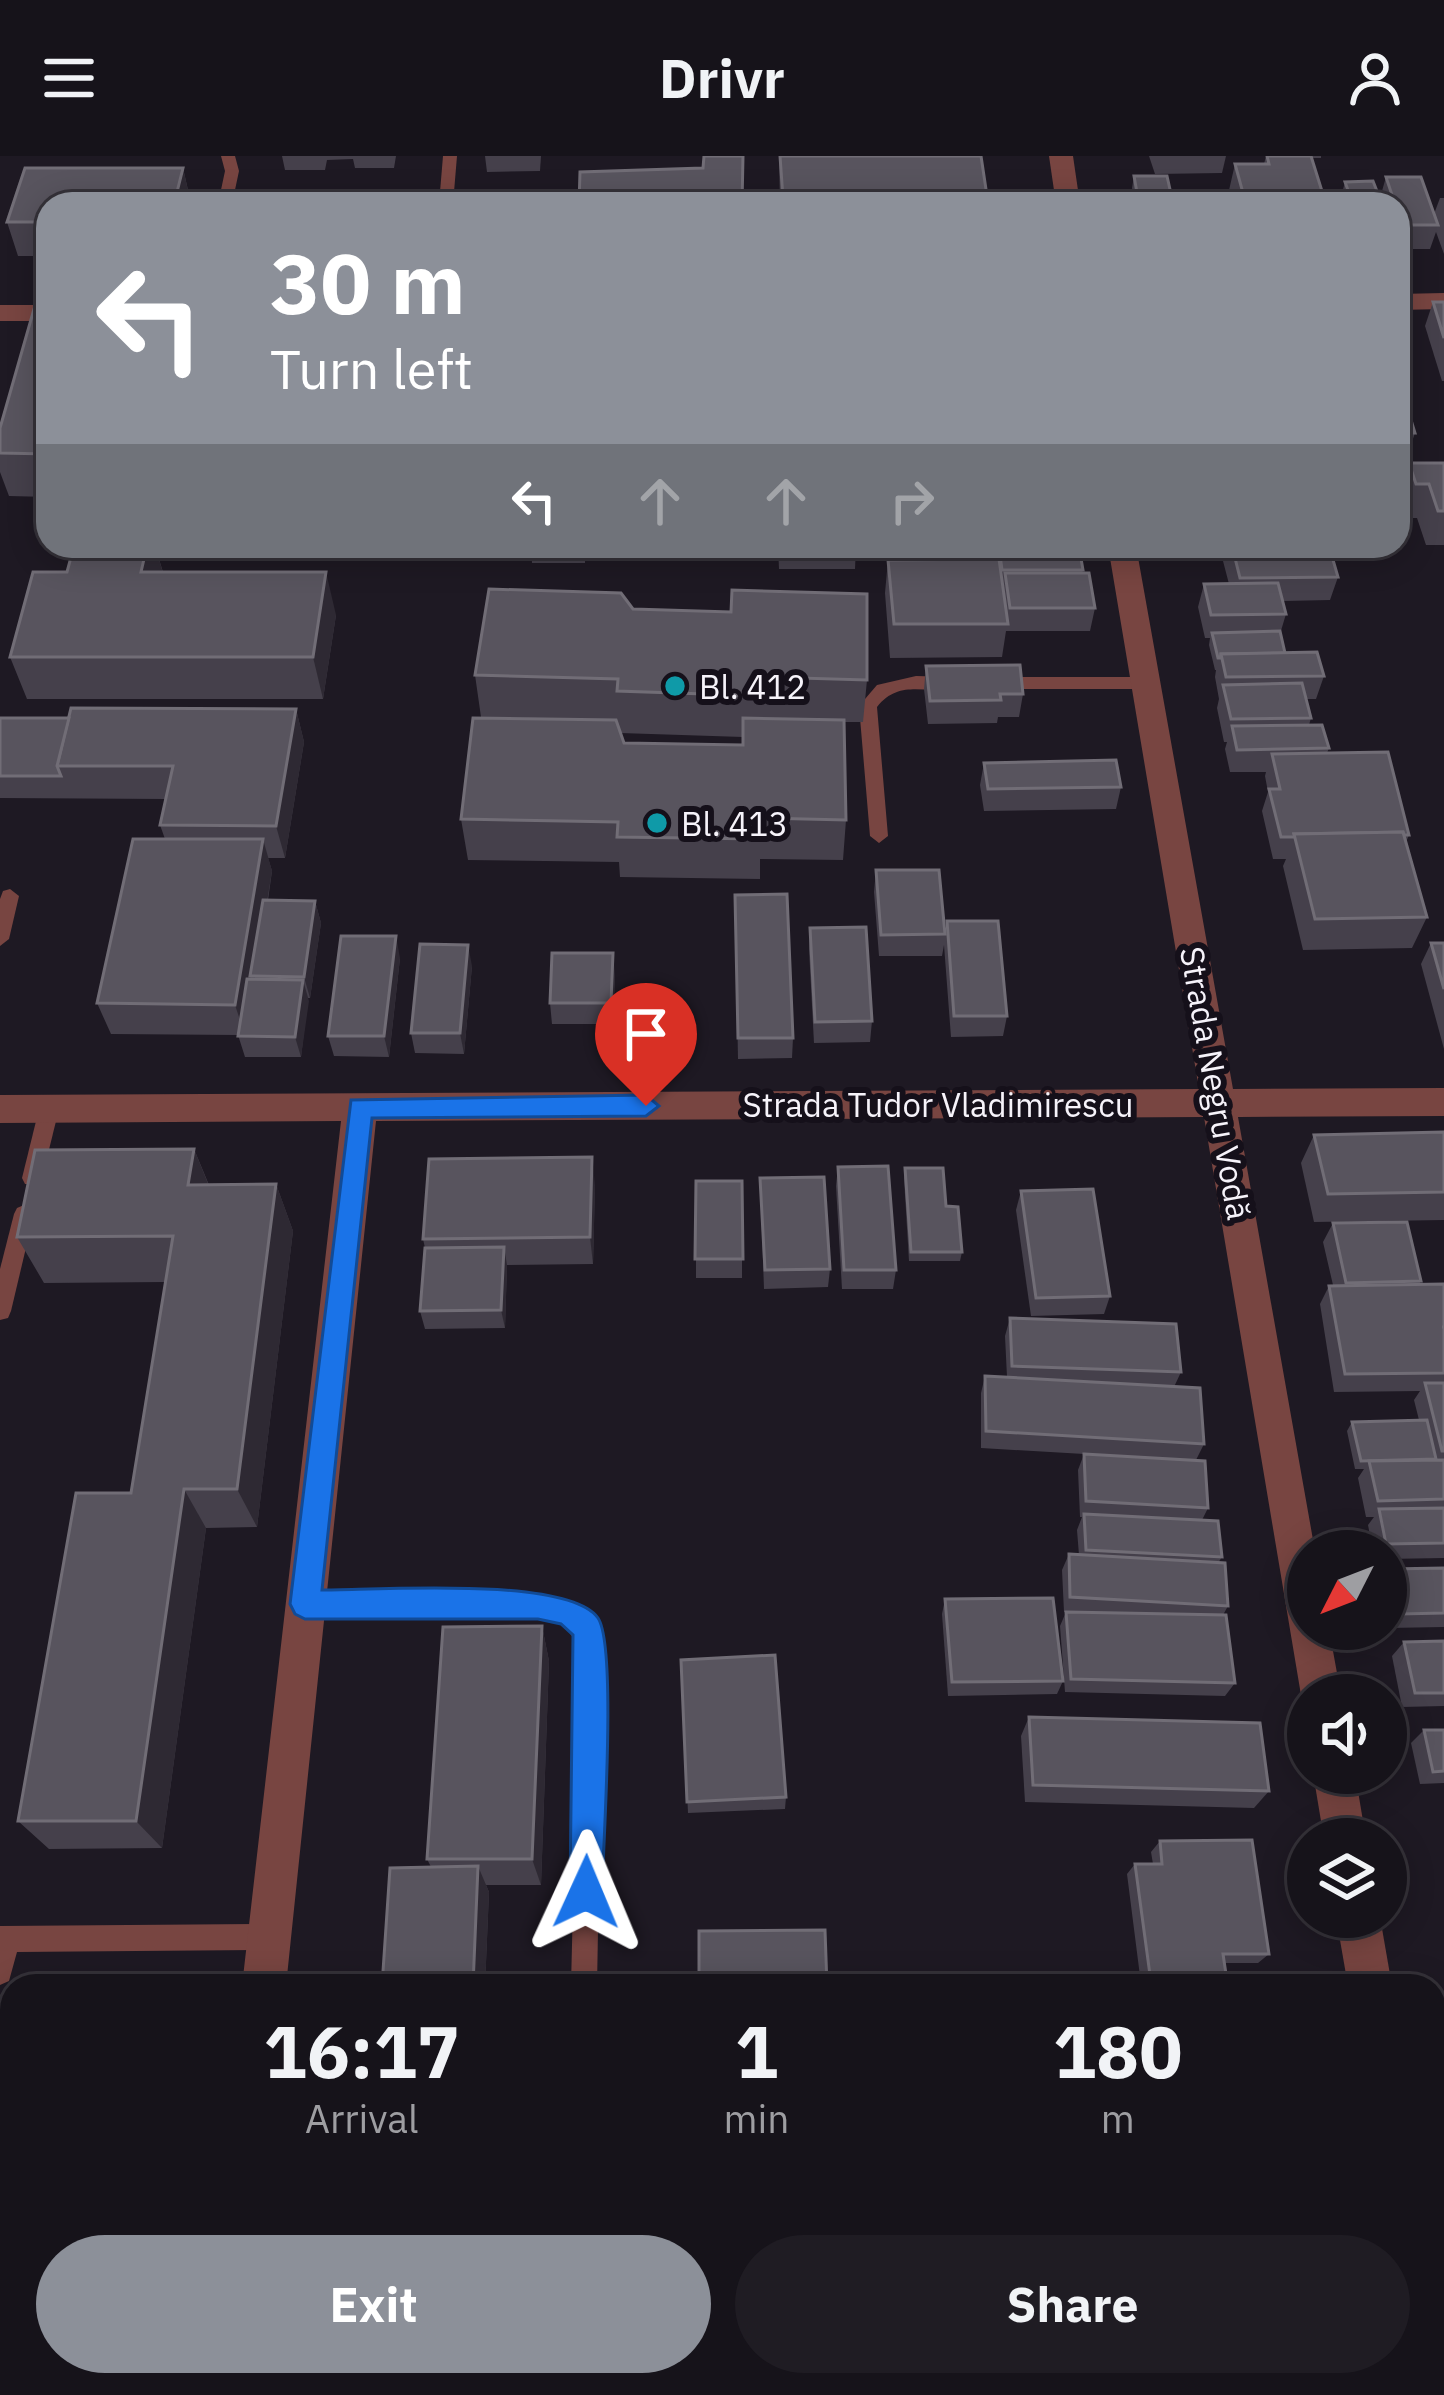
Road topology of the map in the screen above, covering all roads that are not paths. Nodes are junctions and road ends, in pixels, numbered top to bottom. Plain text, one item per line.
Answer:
1 (228, 156) edge
2 (450, 156) edge
3 (1061, 156) edge
4 (228, 192) edge
5 (447, 192) edge
6 (1066, 192) edge
7 (1410, 302) edge
8 (1444, 302) edge
9 (0, 313) edge
10 (36, 313) edge
11 (1124, 558) edge
12 (1144, 683) junction
13 (879, 836) dead end
14 (10, 896) dead end
15 (0, 939) edge
16 (1220, 1102) junction
17 (1444, 1102) edge
18 (49, 1108) junction
19 (360, 1108) junction
20 (0, 1109) edge
21 (0, 1311) edge
22 (1293, 1530) edge
23 (305, 1604) junction
24 (269, 1936) junction
25 (1362, 1938) edge
26 (3, 1939) edge
27 (0, 1972) edge
28 (265, 1974) edge
29 (584, 1974) edge
30 (1368, 1974) edge

1 - 4 lane
2 - 5 lane
3 - 6 street
7 - 8 street
9 - 10 street
11 - 12 street, Strada Negru Vodă
12 - 13 lane
12 - 16 street, Strada Negru Vodă
14 - 15 lane
16 - 17 street, Strada Tudor Vladimirescu
16 - 19 street, Strada Tudor Vladimirescu
16 - 22 street, Strada Negru Vodă
18 - 19 street, Strada Tudor Vladimirescu
18 - 20 street, Strada Tudor Vladimirescu
18 - 21 lane
19 - 23 street
23 - 24 street
23 - 29 lane
24 - 26 lane
24 - 28 street
25 - 30 street
26 - 27 lane

